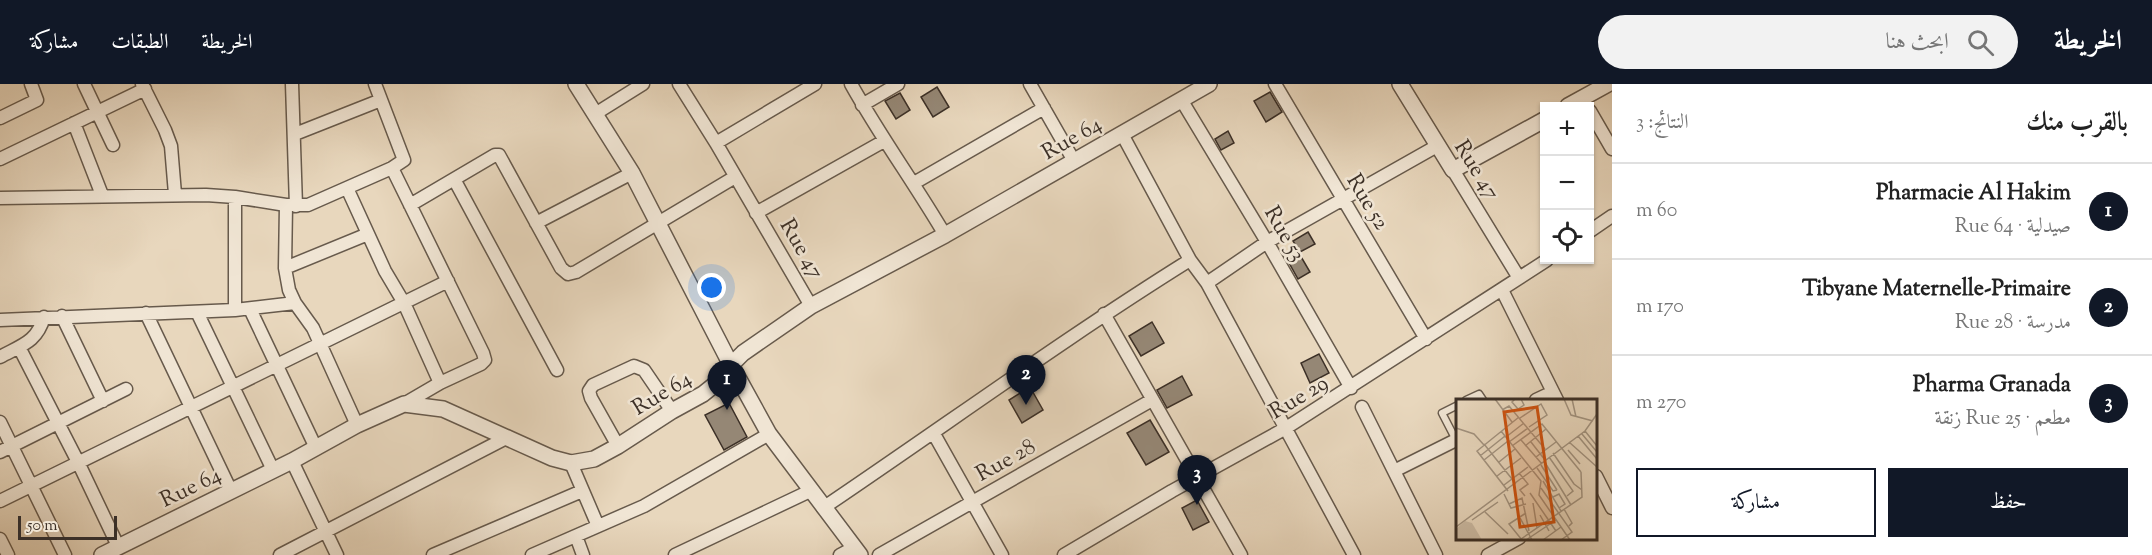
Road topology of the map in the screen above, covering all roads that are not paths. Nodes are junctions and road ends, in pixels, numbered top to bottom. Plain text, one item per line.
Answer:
1 (31, 84) edge
2 (84, 84) edge
3 (292, 84) edge
4 (375, 84) edge
5 (576, 84) edge
6 (643, 84) edge
7 (679, 84) edge
8 (815, 84) edge
9 (851, 84) edge
10 (898, 84) edge
11 (1030, 84) edge
12 (1275, 84) edge
13 (1400, 84) edge
14 (1608, 84) edge
15 (144, 86) edge
16 (1201, 86) edge
17 (381, 100) junction
18 (1182, 101) junction
19 (1590, 102) edge
20 (862, 105) junction
21 (1044, 108) junction
22 (98, 110) junction
23 (595, 114) junction
24 (0, 118) edge
25 (1594, 119) edge
26 (74, 123) junction
27 (1540, 123) edge
28 (295, 134) junction
29 (1122, 134) junction
30 (884, 141) junction
31 (716, 142) junction
32 (113, 145) dead end
33 (1437, 146) junction
34 (1612, 149) edge
35 (0, 159) edge
36 (1074, 161) junction
37 (392, 168) junction
38 (1453, 170) junction
39 (632, 173) junction
40 (735, 177) junction
41 (454, 179) junction
42 (914, 183) junction
43 (347, 188) junction
44 (175, 194) junction
45 (102, 195) junction
46 (235, 197) junction
47 (0, 198) edge
48 (1343, 199) junction
49 (411, 205) junction
50 (291, 206) junction
51 (756, 213) junction
52 (1612, 216) edge
53 (536, 223) junction
54 (656, 223) junction
55 (1594, 228) edge
56 (368, 234) junction
57 (945, 236) junction
58 (1267, 242) junction
59 (1190, 260) junction
60 (1541, 264) edge
61 (285, 268) junction
62 (1519, 278) junction
63 (448, 281) junction
64 (1207, 283) junction
65 (1502, 290) junction
66 (295, 303) junction
67 (404, 303) junction
68 (811, 306) junction
69 (235, 309) junction
70 (250, 309) junction
71 (197, 312) junction
72 (146, 313) junction
73 (1104, 314) junction
74 (62, 316) junction
75 (44, 317) junction
76 (0, 320) edge
77 (1426, 339) junction
78 (321, 345) junction
79 (20, 346) junction
80 (0, 357) edge
81 (278, 364) junction
82 (730, 365) junction
83 (557, 370) dead end
84 (440, 383) junction
85 (233, 386) junction
86 (1351, 388) junction
87 (126, 389) dead end
88 (1555, 396) edge
89 (1468, 399) edge
90 (1482, 399) edge
91 (1152, 400) junction
92 (102, 401) junction
93 (404, 404) junction
94 (1456, 406) edge
95 (190, 407) junction
96 (1362, 407) dead end
97 (672, 411) junction
98 (0, 423) edge
99 (59, 424) junction
100 (357, 425) junction
101 (1286, 428) junction
102 (768, 434) junction
103 (934, 434) junction
104 (508, 437) junction
105 (1456, 438) edge
106 (1456, 440) edge
107 (12, 446) junction
108 (618, 446) junction
109 (316, 448) junction
110 (0, 452) edge
111 (292, 461) junction
112 (78, 462) junction
113 (571, 463) junction
114 (273, 470) junction
115 (1394, 471) junction
116 (1197, 478) junction
117 (1597, 481) edge
118 (30, 485) junction
119 (231, 491) junction
120 (582, 491) junction
121 (810, 491) junction
122 (1600, 496) edge
123 (0, 501) edge
124 (972, 502) junction
125 (823, 508) junction
126 (1612, 508) edge
127 (598, 526) junction
128 (325, 531) junction
129 (576, 536) junction
130 (0, 539) edge
131 (1515, 540) edge
132 (118, 546) junction
133 (857, 551) edge
134 (8, 555) edge
135 (64, 555) edge
136 (102, 555) edge
137 (280, 555) edge
138 (338, 555) edge
139 (433, 555) edge
140 (532, 555) edge
141 (583, 555) edge
142 (675, 555) edge
143 (840, 555) edge
144 (879, 555) edge
145 (1002, 555) edge
146 (1064, 555) edge
147 (1241, 555) edge
148 (1354, 555) edge
149 (1436, 555) edge
150 (1488, 555) edge

1 - 24 street
2 - 22 street
3 - 28 street
4 - 17 street
5 - 23 street
6 - 23 street
7 - 31 street, Rue 47
8 - 31 street
9 - 20 street
10 - 20 street
11 - 21 street
12 - 48 street, Rue 52
13 - 33 street, Rue 47
14 - 19 street
15 - 22 street
15 - 44 street
16 - 18 street, Rue 64
17 - 28 street
17 - 37 street
18 - 29 street, Rue 64
18 - 58 street, Rue 53
20 - 30 street
21 - 36 street
21 - 42 street
22 - 26 street
22 - 32 street
23 - 39 street
25 - 34 street
26 - 35 street
26 - 45 street
27 - 38 street
28 - 50 street
29 - 36 street, Rue 64
29 - 59 street
30 - 42 street
30 - 51 street
31 - 40 street, Rue 47
33 - 38 street, Rue 47
33 - 48 street
36 - 57 street, Rue 64
37 - 43 street
37 - 49 street
38 - 62 street, Rue 47
39 - 53 street
39 - 54 street
40 - 51 street, Rue 47
40 - 54 street
41 - 49 street
41 - 53 street
41 - 83 street
42 - 57 street
43 - 50 street
43 - 56 street
44 - 45 street
44 - 46 street
45 - 47 street
46 - 50 street
46 - 69 street
48 - 58 street
48 - 77 street, Rue 52
49 - 63 street
50 - 61 street
51 - 68 street, Rue 47
52 - 55 street
53 - 54 street
54 - 82 street
56 - 61 street
56 - 67 street
57 - 68 street, Rue 64
58 - 64 street
58 - 86 street, Rue 53
59 - 64 street
59 - 73 street
60 - 62 street, Rue 29
61 - 66 street
62 - 65 street, Rue 29
63 - 67 street
63 - 84 street
64 - 101 street
65 - 77 street, Rue 29
65 - 88 street
66 - 70 street
66 - 78 street
67 - 78 street
67 - 84 street
68 - 82 street, Rue 64
69 - 70 street
69 - 71 street
70 - 81 street
71 - 72 street
71 - 85 street
72 - 74 street
72 - 95 street
73 - 91 street
73 - 103 street
74 - 75 street
74 - 92 street
75 - 76 street
75 - 79 street
77 - 86 street, Rue 29
78 - 81 street
78 - 100 street
79 - 80 street
79 - 99 street
81 - 85 street
81 - 109 street
82 - 97 street, Rue 64
82 - 102 street
84 - 93 street
85 - 95 street
85 - 114 street
86 - 101 street, Rue 29
87 - 92 street
89 - 90 lane
91 - 116 street
91 - 124 street, Rue 28
92 - 99 street
93 - 100 street, Rue 64
93 - 104 street
94 - 105 lane
95 - 112 street
95 - 119 street
96 - 115 street
97 - 108 street, Rue 64
97 - 108 street
98 - 107 street
99 - 107 street
99 - 112 street
100 - 109 street, Rue 64
101 - 116 street, Rue 29
101 - 148 street
102 - 121 street
102 - 127 street
103 - 124 street
103 - 125 street
104 - 113 street
104 - 128 street
106 - 115 street
107 - 110 street
107 - 118 street
108 - 113 street, Rue 64
109 - 111 street, Rue 64
111 - 114 street, Rue 64
111 - 128 street
112 - 118 street
112 - 132 street
113 - 120 street
114 - 119 street, Rue 64
115 - 149 street
116 - 146 street, Rue 29
116 - 147 street
117 - 122 street
118 - 123 street
118 - 135 street
119 - 132 street, Rue 64
120 - 127 street
120 - 139 street
121 - 125 street
121 - 142 street
122 - 126 street
124 - 144 street, Rue 28
124 - 145 street
125 - 133 street
127 - 129 street
128 - 137 street
128 - 138 street
129 - 140 street
129 - 141 street
130 - 134 street
131 - 150 street
132 - 136 street, Rue 64
133 - 143 street

